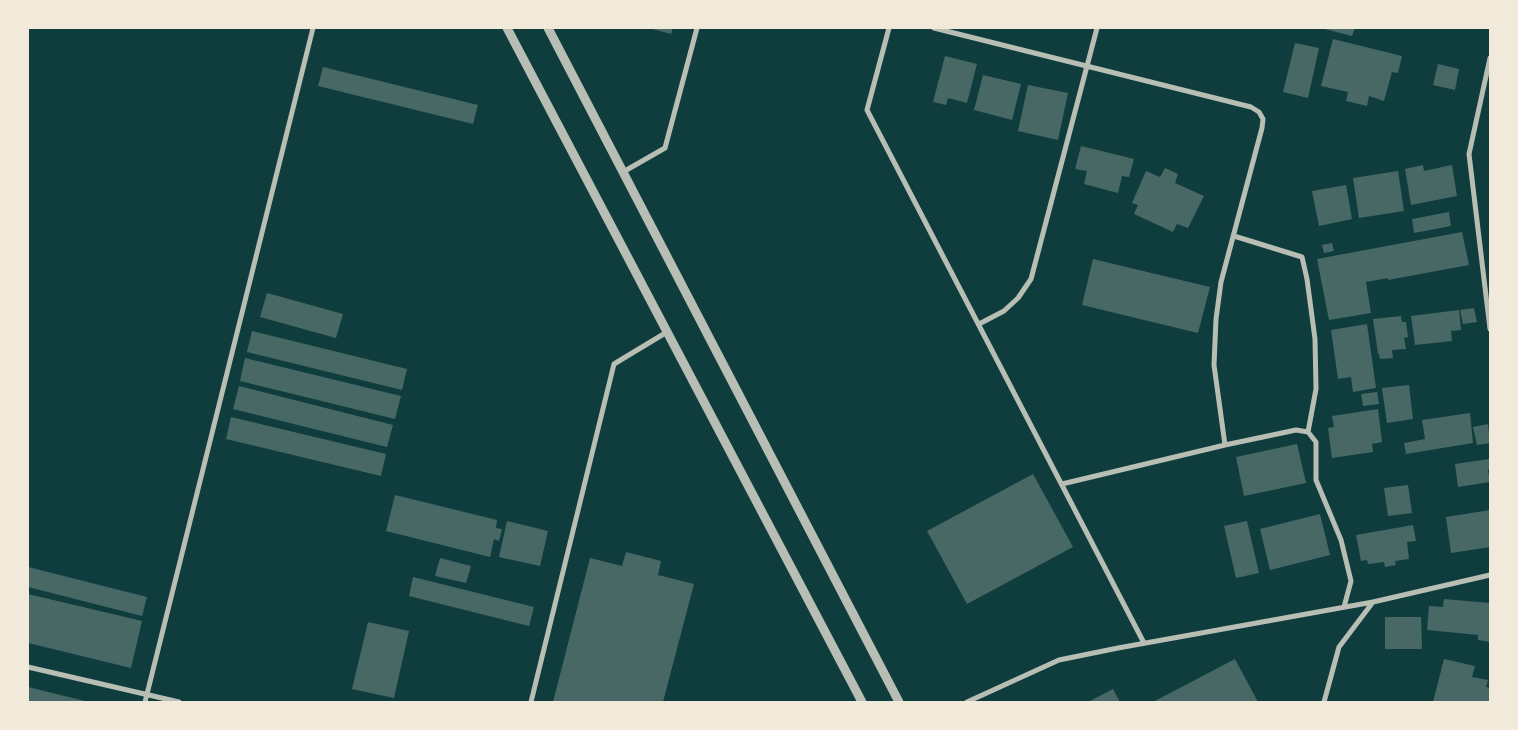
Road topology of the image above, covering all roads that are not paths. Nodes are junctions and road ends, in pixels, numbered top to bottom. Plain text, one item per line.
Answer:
1 (313, 28) edge
2 (506, 28) edge
3 (548, 28) edge
4 (697, 28) edge
5 (889, 28) edge
6 (934, 28) edge
7 (1097, 28) edge
8 (1490, 58) edge
9 (1087, 66) junction
10 (623, 172) junction
11 (1234, 236) junction
12 (980, 324) junction
13 (1490, 329) edge
14 (668, 331) junction
15 (1308, 432) junction
16 (1225, 445) junction
17 (1062, 484) junction
18 (1490, 575) edge
19 (1373, 602) junction
20 (1344, 607) junction
21 (1144, 643) junction
22 (28, 667) edge
23 (147, 696) junction
24 (145, 702) edge
25 (179, 702) edge
26 (531, 702) edge
27 (862, 702) edge
28 (900, 702) edge
29 (967, 702) edge
30 (1324, 702) edge

1 - 23 street
2 - 14 street
3 - 10 street
4 - 10 street
5 - 12 street
6 - 9 street
7 - 9 street
8 - 13 street
9 - 11 street
9 - 12 street
10 - 28 street
11 - 15 street
11 - 16 street
12 - 17 street
14 - 26 street
14 - 27 street
15 - 16 street
15 - 20 street
16 - 17 street
17 - 21 street
18 - 19 street
19 - 20 street
19 - 30 street
20 - 21 street
21 - 29 street
22 - 23 street
23 - 24 street
23 - 25 street

